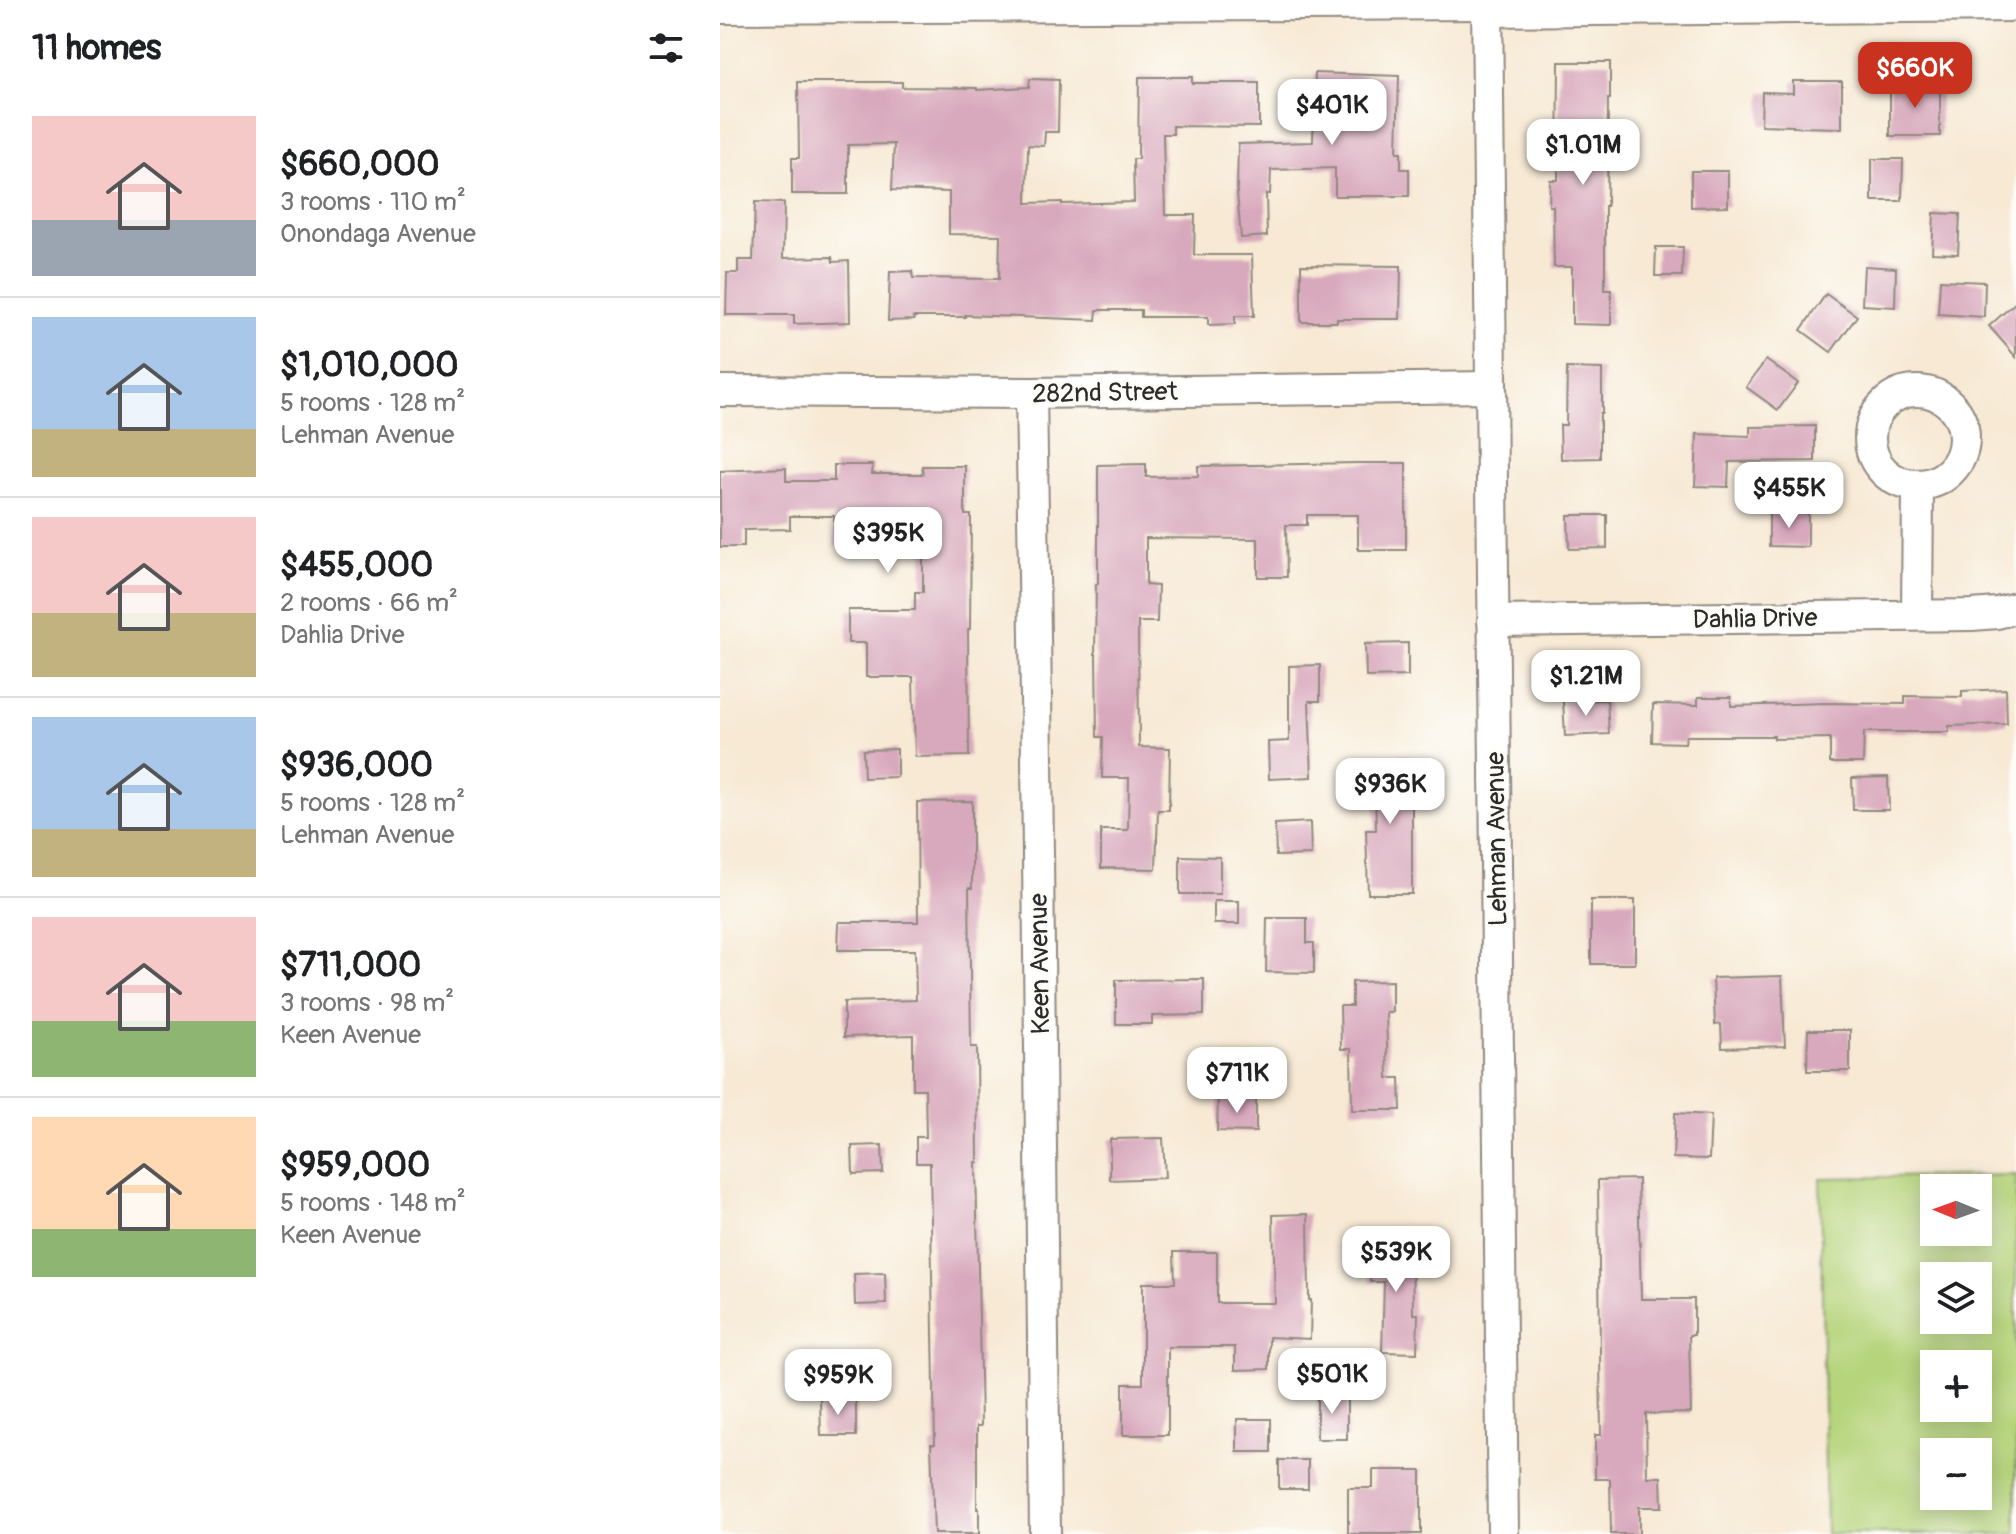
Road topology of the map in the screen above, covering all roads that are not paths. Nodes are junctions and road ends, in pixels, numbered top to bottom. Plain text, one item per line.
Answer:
1 (1487, 5) edge
2 (2016, 6) edge
3 (720, 8) edge
4 (1491, 387) junction
5 (720, 391) edge
6 (1031, 393) junction
7 (1918, 486) dead end
8 (2016, 608) edge
9 (1917, 615) junction
10 (1493, 621) junction
11 (1045, 1534) edge
12 (1503, 1534) edge

1 - 2 street
1 - 3 street
1 - 4 street, Lehman Avenue
4 - 6 street, 282nd Street
4 - 10 street, Lehman Avenue
5 - 6 street, 282nd Street
6 - 11 street, Keen Avenue
7 - 9 street
8 - 9 street, Dahlia Drive
9 - 10 street, Dahlia Drive
10 - 12 street, Lehman Avenue

